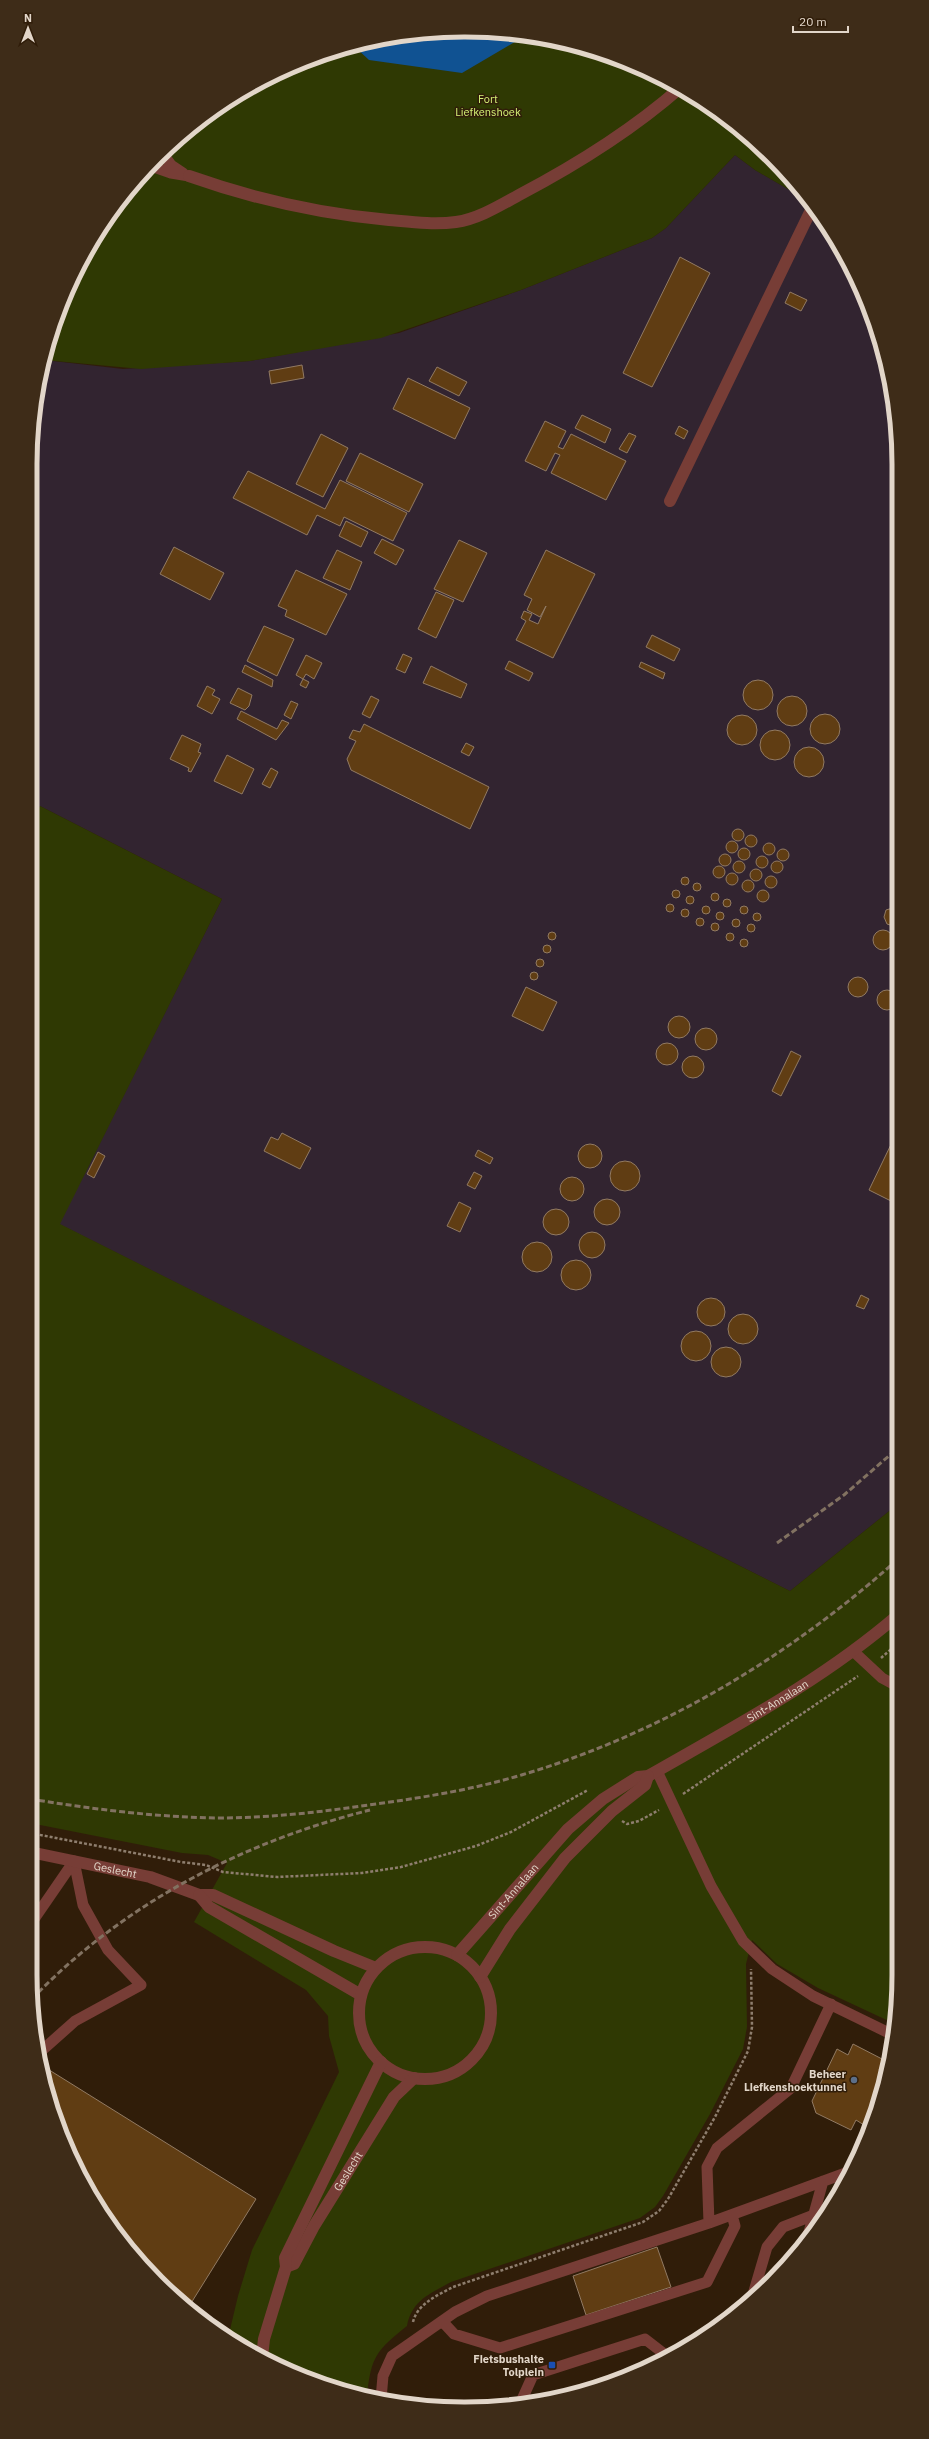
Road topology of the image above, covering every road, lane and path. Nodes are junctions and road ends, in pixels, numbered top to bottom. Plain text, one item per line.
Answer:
1 (675, 92) edge
2 (166, 158) edge
3 (157, 168) edge
4 (189, 176) junction
5 (810, 212) edge
6 (670, 501) dead end
7 (892, 1621) edge
8 (892, 1649) edge
9 (852, 1651) junction
10 (870, 1668) junction
11 (892, 1683) edge
12 (653, 1773) junction
13 (603, 1799) junction
14 (672, 1802) junction
15 (612, 1811) junction
16 (37, 1834) edge
17 (37, 1853) edge
18 (74, 1861) junction
19 (199, 1895) junction
20 (37, 1915) edge
21 (754, 1951) junction
22 (457, 1955) junction
23 (376, 1968) junction
24 (480, 1977) junction
25 (361, 1995) junction
26 (831, 2004) junction
27 (888, 2032) edge
28 (44, 2049) edge
29 (381, 2062) junction
30 (414, 2078) junction
31 (842, 2174) edge
32 (823, 2182) junction
33 (732, 2215) junction
34 (818, 2215) edge
35 (815, 2220) edge
36 (709, 2223) junction
37 (286, 2267) junction
38 (755, 2288) edge
39 (442, 2321) junction
40 (416, 2338) junction
41 (263, 2351) edge
42 (664, 2353) edge
43 (381, 2394) edge
44 (523, 2398) edge

1 - 4 street
2 - 4 lane
3 - 4 lane
5 - 6 street
7 - 9 street, Sint-Annalaan
8 - 10 path
9 - 10 lane
9 - 12 street, Sint-Annalaan
10 - 11 lane
10 - 14 path
12 - 13 street, Sint-Annalaan
12 - 14 lane
12 - 15 street, Sint-Annalaan
13 - 16 path
13 - 22 street, Sint-Annalaan
14 - 15 path
14 - 21 lane
15 - 24 street, Sint-Annalaan
17 - 18 street, Geslecht
18 - 19 street, Geslecht
18 - 20 lane
18 - 28 lane
19 - 23 street, Geslecht
19 - 25 street, Geslecht
21 - 26 lane
21 - 40 path
22 - 23 street
22 - 24 street
23 - 25 street
24 - 30 street
25 - 29 street
26 - 27 lane
26 - 36 lane
29 - 30 street
29 - 37 street, Geslecht
30 - 37 street, Geslecht
31 - 32 lane
32 - 33 lane
32 - 34 lane
33 - 36 lane
33 - 39 lane
35 - 38 lane
36 - 39 lane
37 - 41 street, Geslecht
39 - 40 lane
40 - 43 lane
42 - 44 lane

